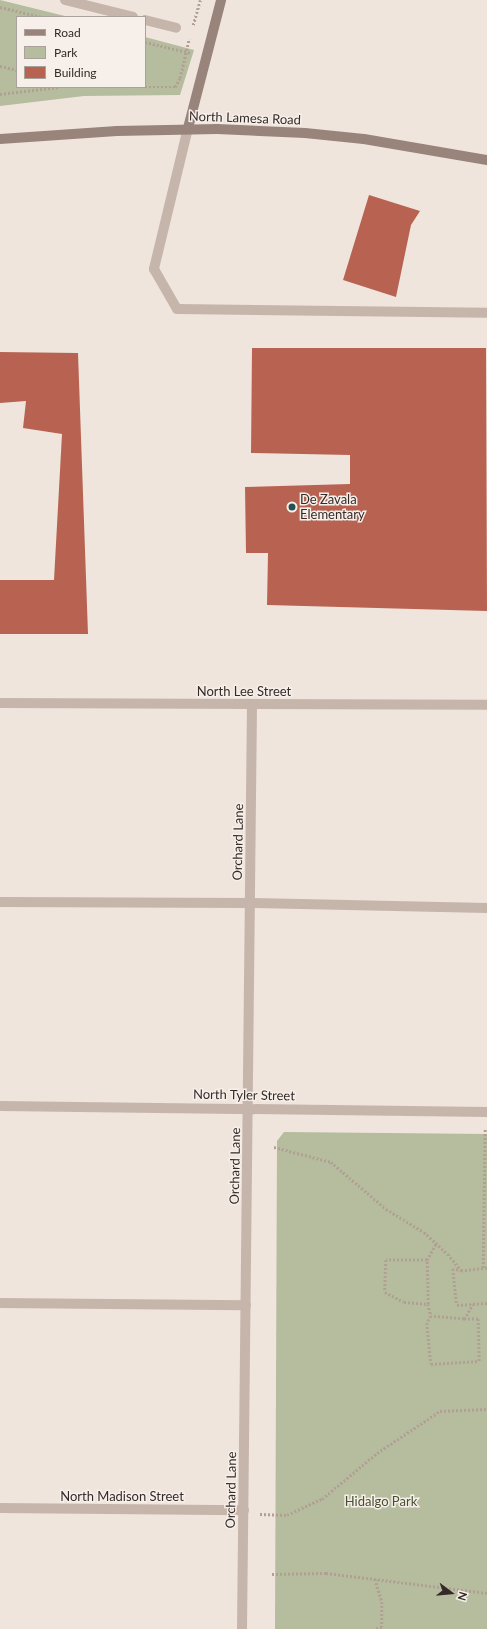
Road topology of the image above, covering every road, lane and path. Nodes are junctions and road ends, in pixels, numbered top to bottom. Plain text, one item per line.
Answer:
1 (65, 0) edge
2 (200, 0) edge
3 (221, 0) edge
4 (0, 7) edge
5 (38, 16) edge
6 (129, 16) edge
7 (146, 20) edge
8 (176, 28) dead end
9 (191, 30) dead end
10 (189, 37) dead end
11 (146, 42) edge
12 (185, 52) junction
13 (207, 55) junction
14 (0, 66) edge
15 (16, 70) edge
16 (146, 87) edge
17 (51, 88) edge
18 (0, 94) edge
19 (188, 128) junction
20 (0, 139) edge
21 (487, 160) edge
22 (487, 313) edge
23 (0, 703) edge
24 (252, 704) junction
25 (487, 705) edge
26 (0, 902) edge
27 (250, 902) junction
28 (487, 908) edge
29 (0, 1106) edge
30 (249, 1108) junction
31 (486, 1112) edge
32 (274, 1147) dead end
33 (436, 1243) junction
34 (427, 1260) junction
35 (483, 1268) junction
36 (487, 1268) edge
37 (462, 1271) junction
38 (0, 1303) edge
39 (487, 1303) edge
40 (428, 1304) junction
41 (473, 1304) junction
42 (246, 1306) junction
43 (431, 1316) junction
44 (464, 1320) junction
45 (487, 1409) edge
46 (0, 1508) edge
47 (244, 1513) junction
48 (272, 1574) dead end
49 (376, 1579) junction
50 (487, 1593) edge
51 (242, 1629) edge
52 (376, 1629) edge

1 - 6 street
2 - 9 path
3 - 13 main road
4 - 5 path
7 - 8 street
10 - 12 path
11 - 12 path
12 - 13 path
12 - 16 path
13 - 19 main road
14 - 15 path
17 - 18 path
19 - 20 main road, North Lamesa Road
19 - 21 main road, North Lamesa Road
19 - 22 street
23 - 24 street, North Lee Street
24 - 25 street, North Lee Street
24 - 27 street, Orchard Lane
26 - 27 street
27 - 28 street
27 - 30 street, Orchard Lane
29 - 30 street, North Tyler Street
30 - 31 street, North Tyler Street
30 - 42 street, Orchard Lane
31 - 35 path
32 - 33 path
33 - 34 path
33 - 37 path
34 - 40 path
34 - 40 path
35 - 36 path
35 - 37 path
37 - 41 path
38 - 42 street
39 - 41 path
40 - 43 path
41 - 44 path
42 - 47 street, Orchard Lane
43 - 44 path
43 - 44 path
45 - 47 path
46 - 47 street, North Madison Street
47 - 51 street, Orchard Lane
48 - 49 path
49 - 50 path
49 - 52 path

